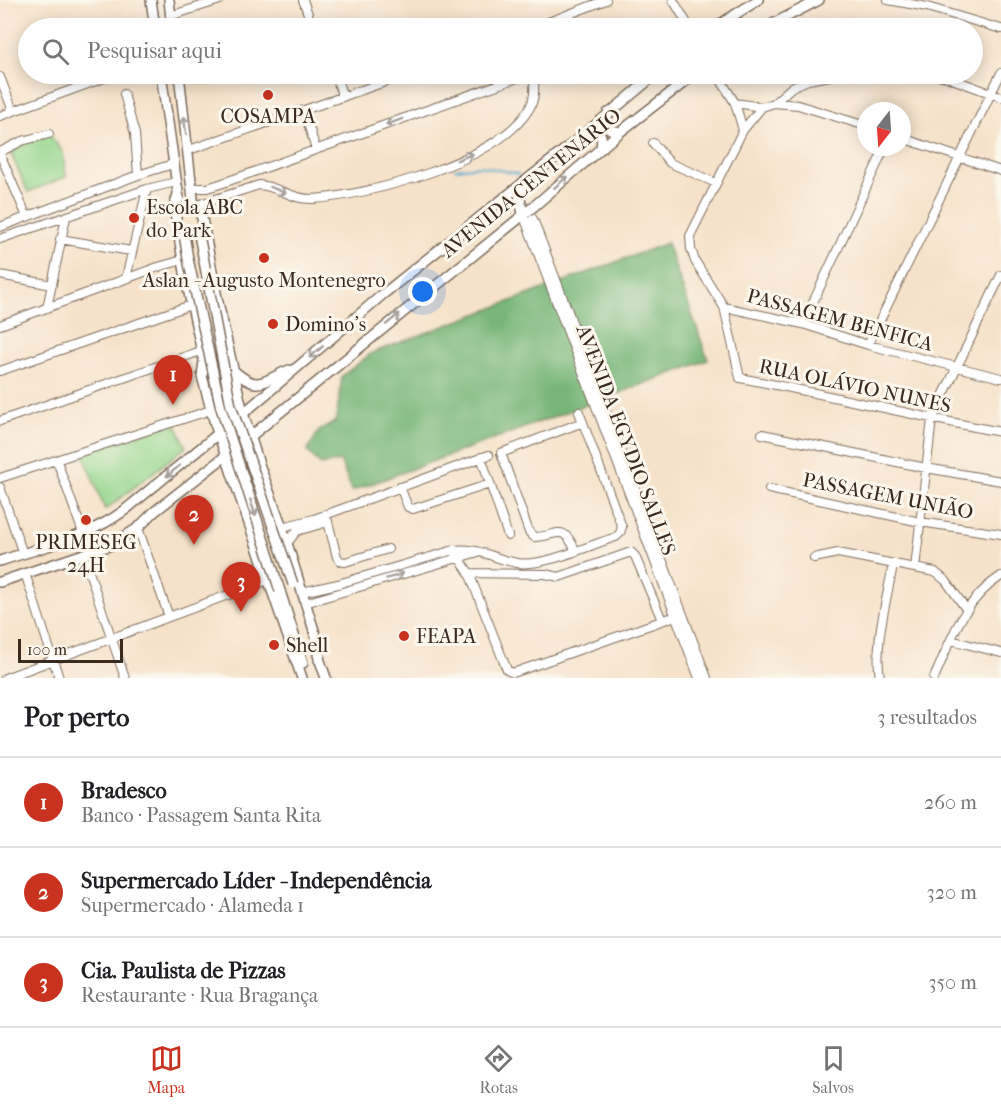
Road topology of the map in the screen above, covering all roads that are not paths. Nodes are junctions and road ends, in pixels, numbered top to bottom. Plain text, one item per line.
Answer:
1 (151, 0) edge
2 (169, 0) edge
3 (220, 0) edge
4 (303, 0) edge
5 (606, 0) edge
6 (673, 0) edge
7 (758, 0) edge
8 (819, 0) edge
9 (888, 0) edge
10 (597, 2) edge
11 (170, 16) joint
12 (154, 18) edge
13 (309, 18) edge
14 (558, 18) edge
15 (684, 18) edge
16 (730, 18) edge
17 (784, 18) edge
18 (964, 18) edge
19 (983, 24) edge
20 (1001, 29) edge
21 (1001, 73) edge
22 (0, 77) edge
23 (87, 84) edge
24 (162, 84) edge
25 (180, 84) edge
26 (338, 84) edge
27 (380, 84) edge
28 (500, 84) edge
29 (535, 84) edge
30 (644, 84) edge
31 (682, 84) edge
32 (723, 84) edge
33 (799, 84) edge
34 (965, 84) edge
35 (124, 94) dead end
36 (991, 94) junction
37 (343, 97) junction
38 (1001, 97) edge
39 (735, 103) junction
40 (774, 103) junction
41 (762, 107) junction
42 (13, 111) junction
43 (608, 113) junction
44 (0, 116) edge
45 (308, 120) dead end
46 (857, 123) edge
47 (743, 130) junction
48 (587, 132) junction
49 (620, 132) junction
50 (49, 134) dead end
51 (911, 141) edge
52 (653, 143) dead end
53 (601, 148) junction
54 (189, 150) junction
55 (316, 150) junction
56 (0, 153) edge
57 (881, 156) edge
58 (960, 158) junction
59 (173, 164) junction
60 (540, 170) junction
61 (256, 171) junction
62 (1001, 171) edge
63 (138, 175) junction
64 (176, 182) junction
65 (716, 183) junction
66 (259, 185) junction
67 (192, 188) junction
68 (207, 188) junction
69 (147, 189) junction
70 (178, 194) junction
71 (211, 202) junction
72 (196, 205) junction
73 (533, 207) junction
74 (523, 214) junction
75 (27, 217) junction
76 (66, 218) junction
77 (533, 219) joint
78 (0, 227) edge
79 (0, 239) edge
80 (60, 239) junction
81 (131, 251) junction
82 (183, 260) junction
83 (0, 275) edge
84 (126, 278) junction
85 (1000, 280) edge
86 (52, 285) junction
87 (191, 304) junction
88 (724, 307) junction
89 (47, 308) junction
90 (803, 324) junction
91 (0, 325) edge
92 (868, 345) junction
93 (201, 351) junction
94 (204, 361) junction
95 (299, 365) junction
96 (957, 369) junction
97 (0, 371) edge
98 (234, 375) junction
99 (1001, 378) edge
100 (211, 410) junction
101 (579, 412) dead end
102 (243, 413) junction
103 (932, 419) junction
104 (0, 421) edge
105 (267, 422) junction
106 (583, 422) junction
107 (1001, 432) edge
108 (218, 433) junction
109 (762, 434) dead end
110 (250, 436) junction
111 (255, 452) junction
112 (224, 455) junction
113 (57, 461) junction
114 (259, 464) junction
115 (926, 468) junction
116 (0, 478) edge
117 (1001, 481) edge
118 (235, 482) junction
119 (490, 484) junction
120 (0, 487) edge
121 (400, 487) junction
122 (769, 489) dead end
123 (327, 518) junction
124 (920, 522) junction
125 (282, 527) junction
126 (296, 527) junction
127 (138, 528) junction
128 (83, 533) junction
129 (1001, 534) edge
130 (508, 536) dead end
131 (287, 543) junction
132 (388, 549) dead end
133 (575, 550) junction
134 (457, 553) junction
135 (23, 554) junction
136 (83, 554) junction
137 (814, 558) dead end
138 (0, 561) edge
139 (894, 564) junction
140 (915, 568) junction
141 (25, 573) junction
142 (469, 573) junction
143 (1001, 576) edge
144 (268, 580) junction
145 (0, 582) edge
146 (302, 592) junction
147 (305, 603) junction
148 (966, 609) junction
149 (169, 617) junction
150 (111, 639) junction
151 (951, 640) junction
152 (1001, 653) edge
153 (54, 660) junction
154 (319, 660) junction
155 (5, 678) edge
156 (59, 678) edge
157 (124, 678) edge
158 (302, 678) edge
159 (308, 678) edge
160 (326, 678) edge
161 (699, 678) edge
162 (707, 678) edge
163 (880, 678) edge
164 (934, 678) edge

1 - 12 main road
2 - 11 main road
3 - 11 street
4 - 13 street
5 - 10 street
6 - 15 street
7 - 16 main road
8 - 17 main road
9 - 18 street
10 - 14 street
19 - 20 street
21 - 36 street
22 - 42 street
23 - 42 street
24 - 59 main road
54 -> 25 main road
26 - 37 street
27 - 37 street
28 -> 55 street
66 -> 29 street
30 - 43 main road, AVENIDA CENTENÁRIO
31 - 49 main road, AVENIDA CENTENÁRIO
32 - 39 street
33 - 40 street
34 - 36 street
35 - 63 street
36 - 38 street
36 - 58 street
37 - 54 street
39 - 41 street
39 - 47 street
40 - 41 street
40 - 46 street
41 - 47 street, PASSAGEM BENFICA
42 - 44 street
43 - 48 main road, AVENIDA CENTENÁRIO
43 - 49 main road
45 - 55 street
47 - 65 street, PASSAGEM BENFICA
48 - 53 main road
48 - 60 main road, AVENIDA CENTENÁRIO
49 - 53 main road, AVENIDA CENTENÁRIO
50 - 56 street
51 - 58 street
52 - 65 street
73 -> 53 main road, AVENIDA CENTENÁRIO
54 - 67 main road
55 - 61 street
56 - 75 street
57 - 90 street
58 - 62 street
58 - 92 street
59 - 63 street
59 - 64 main road
60 - 74 main road
60 -> 95 main road, AVENIDA CENTENÁRIO
61 - 66 street
61 - 68 street
63 - 75 street
64 - 69 street
64 - 70 main road
65 - 88 street, PASSAGEM BENFICA
66 - 71 street
67 - 68 street
67 - 72 main road
68 - 71 street
69 - 76 street
69 - 81 street
70 - 82 main road
70 -> 159 main road, bridge
71 - 72 street
72 - 98 main road
72 - 154 main road, bridge
73 - 74 main road, AVENIDA CENTENÁRIO
73 - 77 main road
105 -> 74 main road, AVENIDA CENTENÁRIO
74 - 161 street, AVENIDA EGYDIO SALLES
75 - 78 street
76 - 79 street
76 - 80 street
77 - 162 street, AVENIDA EGYDIO SALLES
80 - 81 street
80 - 86 street
81 - 84 street
82 - 84 street
82 - 87 main road
83 - 86 street
84 - 89 street
85 - 96 street
86 - 89 street
87 - 93 main road
87 - 97 street
88 - 90 street, PASSAGEM BENFICA
88 - 103 street, RUA OLÁVIO NUNES
89 - 91 street
90 - 92 street, PASSAGEM BENFICA
92 - 96 street, PASSAGEM BENFICA
93 - 94 main road
93 - 104 street
94 - 98 main road
94 - 100 main road
95 - 98 main road
95 - 102 main road, AVENIDA CENTENÁRIO
96 - 99 street, PASSAGEM BENFICA
96 - 103 street
98 - 102 main road
100 - 108 main road
100 - 113 street
101 - 106 street
102 - 108 main road, AVENIDA CENTENÁRIO
102 - 110 main road
103 - 107 street, RUA OLÁVIO NUNES
103 - 115 street
105 - 110 main road, AVENIDA CENTENÁRIO
105 - 111 main road
106 - 133 street
106 - 133 street
108 - 112 main road
108 -> 128 main road, AVENIDA CENTENÁRIO
109 - 115 street
110 - 111 main road
110 - 112 main road, AVENIDA CENTENÁRIO
111 - 114 main road
112 - 118 main road
112 - 127 main road, AVENIDA CENTENÁRIO
113 - 116 street
113 - 128 street
114 - 118 main road
114 - 125 main road
115 - 117 street
115 - 124 street
118 - 144 main road
119 - 121 street
119 - 121 street
119 - 130 street
120 - 135 street
121 - 123 street
122 - 124 street, PASSAGEM UNIÃO
123 - 126 street
123 - 132 street
124 - 129 street, PASSAGEM UNIÃO
124 - 140 street
125 - 126 street
125 - 131 main road
126 - 131 street
127 - 136 main road, AVENIDA CENTENÁRIO
127 - 149 street
128 - 135 main road, AVENIDA CENTENÁRIO
131 - 146 main road
133 - 134 street
134 - 142 street
134 - 146 street
147 -> 134 street
135 - 138 main road, AVENIDA CENTENÁRIO
136 - 141 main road, AVENIDA CENTENÁRIO
136 - 150 street
137 - 139 street
139 - 140 street
139 - 163 street
140 - 148 street
141 - 145 main road, AVENIDA CENTENÁRIO
141 - 153 street
142 - 142 street
143 - 148 street
144 - 149 street
144 - 158 main road
146 - 147 main road
147 - 154 main road
148 - 151 street
149 - 150 street
150 - 153 street
150 - 157 street
151 - 152 street
151 - 164 street
153 - 155 street
153 - 156 street
154 - 160 main road

